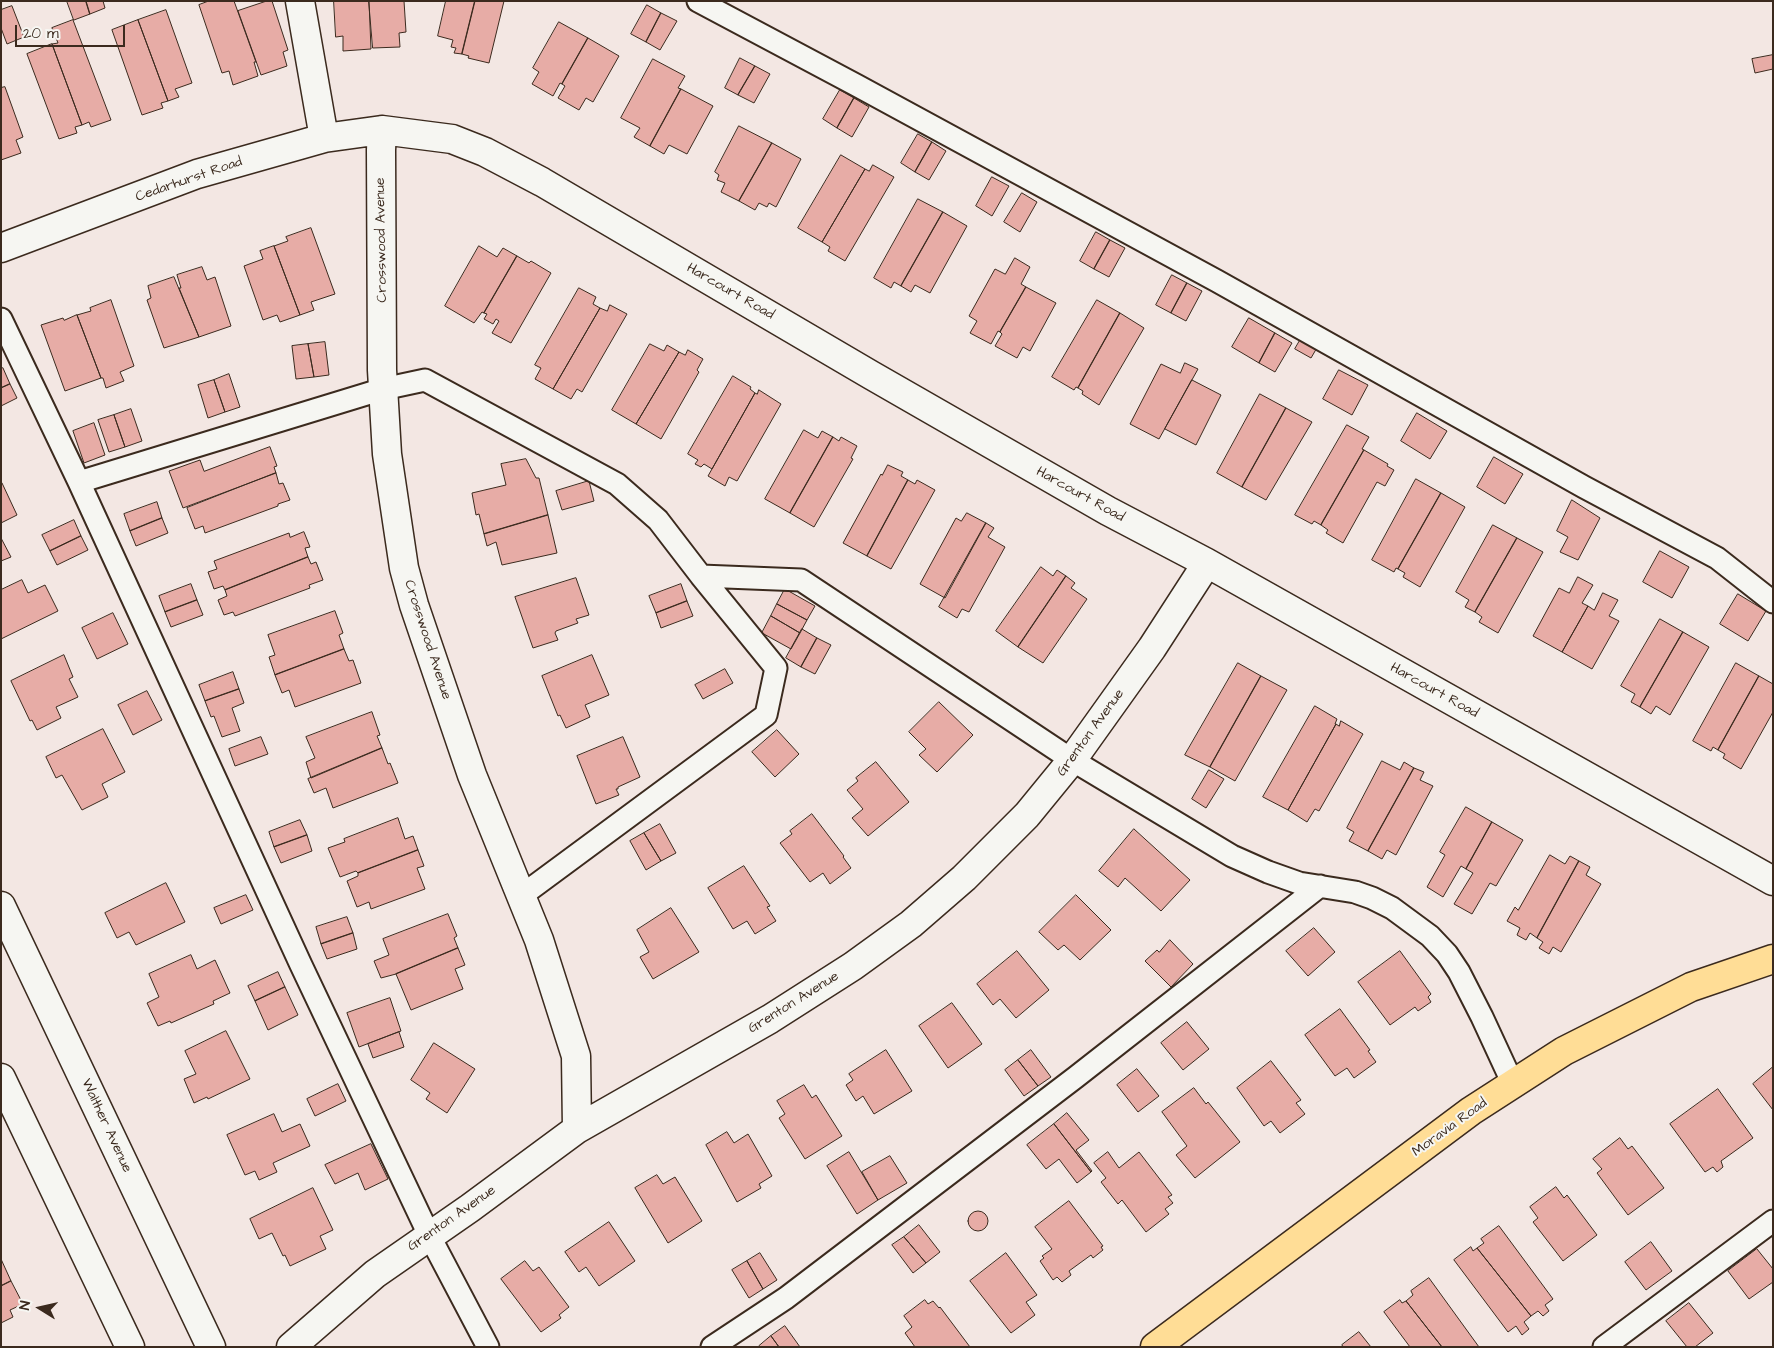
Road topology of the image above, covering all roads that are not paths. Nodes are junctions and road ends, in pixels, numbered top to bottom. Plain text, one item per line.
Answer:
1 (300, 1) edge
2 (698, 1) edge
3 (382, 130) junction
4 (324, 138) junction
5 (1, 248) edge
6 (1, 319) edge
7 (383, 388) junction
8 (79, 482) junction
9 (1207, 563) junction
10 (701, 576) junction
11 (1773, 602) edge
12 (1072, 760) junction
13 (1773, 881) edge
14 (1320, 886) junction
15 (521, 896) junction
16 (1, 906) edge
17 (1773, 958) edge
18 (1, 1078) edge
19 (1513, 1084) junction
20 (577, 1130) junction
21 (1773, 1221) edge
22 (429, 1235) junction
23 (130, 1347) edge
24 (211, 1347) edge
25 (291, 1347) edge
26 (488, 1347) edge
27 (712, 1347) edge
28 (1155, 1347) edge
29 (1604, 1347) edge

1 - 4 street
2 - 11 lane
3 - 4 street, Cedarhurst Road
3 - 7 street, Crosswood Avenue
3 - 9 street, Harcourt Road
4 - 5 street, Cedarhurst Road
6 - 8 lane
7 - 8 lane
7 - 10 lane
7 - 15 street, Crosswood Avenue
8 - 22 lane
9 - 12 street, Grenton Avenue
9 - 13 street, Harcourt Road
10 - 12 lane
10 - 15 lane
12 - 14 lane
12 - 20 street, Grenton Avenue
14 - 19 lane
14 - 27 lane
15 - 20 street, Crosswood Avenue
16 - 24 street, Walther Avenue
17 - 19 main road, Moravia Road
18 - 23 street
19 - 28 main road, Moravia Road
20 - 22 street, Grenton Avenue
21 - 29 lane
22 - 25 street, Grenton Avenue
22 - 26 lane

